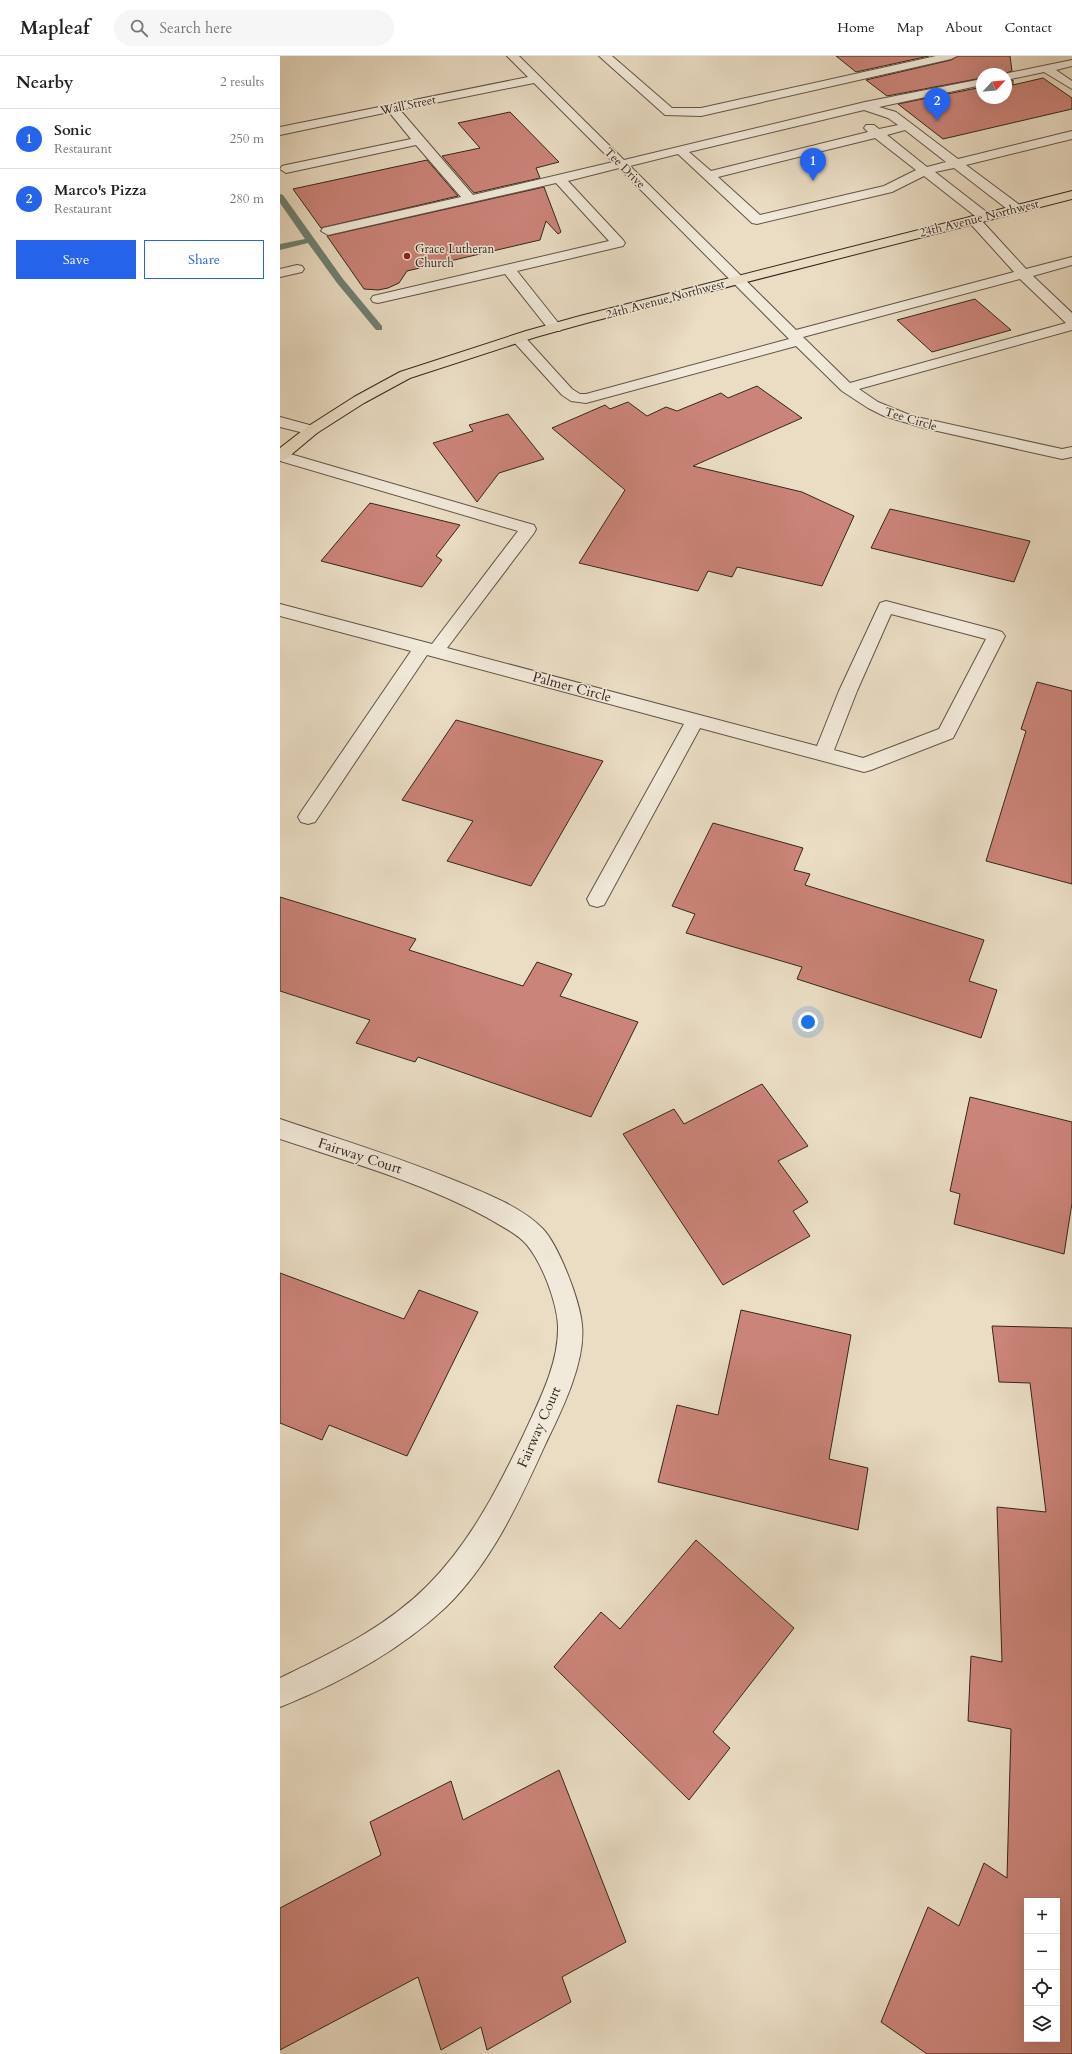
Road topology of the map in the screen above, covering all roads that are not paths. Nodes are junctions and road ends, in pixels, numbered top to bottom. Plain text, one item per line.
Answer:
1 (513, 56) edge
2 (605, 56) edge
3 (951, 56) edge
4 (1072, 63) edge
5 (1047, 69) junction
6 (1012, 76) edge
7 (536, 78) junction
8 (831, 83) junction
9 (976, 83) edge
10 (1072, 86) edge
11 (842, 90) dead end
12 (854, 98) dead end
13 (865, 106) junction
14 (392, 108) junction
15 (908, 126) junction
16 (280, 131) edge
17 (879, 135) junction
18 (1072, 135) edge
19 (420, 141) junction
20 (680, 150) junction
21 (956, 163) junction
22 (621, 164) junction
23 (286, 169) dead end
24 (925, 171) junction
25 (708, 176) junction
26 (559, 179) junction
27 (1072, 195) edge
28 (470, 199) junction
29 (1016, 209) junction
30 (979, 219) junction
31 (328, 231) dead end
32 (1072, 262) edge
33 (297, 269) dead end
34 (508, 269) junction
35 (280, 273) edge
36 (1023, 274) junction
37 (737, 280) junction
38 (378, 299) dead end
39 (1072, 321) edge
40 (1072, 326) edge
41 (555, 328) junction
42 (518, 338) junction
43 (795, 338) junction
44 (847, 388) junction
45 (280, 422) edge
46 (312, 430) junction
47 (1067, 453) edge
48 (280, 456) edge
49 (280, 610) edge
50 (430, 649) junction
51 (695, 720) junction
52 (823, 754) junction
53 (308, 817) dead end
54 (597, 899) dead end
55 (280, 1129) edge
56 (280, 1692) edge

1 - 7 street, Tee Drive
2 - 8 street
3 - 8 street
4 - 5 street
5 - 6 street
5 - 10 street
7 - 14 street, Wall Street
7 - 22 street, Tee Drive
8 - 11 street
9 - 13 street
12 - 13 street
13 - 15 street
13 - 17 street
13 - 20 street
14 - 16 street, Wall Street
14 - 19 street
15 - 17 street
15 - 21 street
17 - 24 street
17 - 25 street
18 - 21 street
19 - 23 street
19 - 28 street
20 - 22 street
20 - 25 street
21 - 24 street
21 - 29 street
22 - 26 street
22 - 37 street, Tee Drive
24 - 25 street
24 - 30 street
26 - 28 street
26 - 34 street
27 - 29 main road, 24th Avenue Northwest
28 - 31 street
29 - 30 main road, 24th Avenue Northwest
30 - 36 street
30 - 37 main road, 24th Avenue Northwest
32 - 36 street
33 - 35 street
34 - 38 street
34 - 41 street
36 - 39 street
36 - 43 street
37 - 41 main road, 24th Avenue Northwest
37 - 43 street, Tee Circle
40 - 44 street
41 - 42 main road, 24th Avenue Northwest
42 - 43 street
42 - 46 main road, 24th Avenue Northwest
43 - 44 street, Tee Circle
44 - 47 street, Tee Circle
45 - 46 street
46 - 48 main road, 24th Avenue Northwest
48 - 50 street
49 - 50 street, Palmer Circle
50 - 51 street, Palmer Circle
50 - 53 street
51 - 52 street, Palmer Circle
51 - 54 street
52 - 52 street, Palmer Circle
55 - 56 street, Fairway Court

